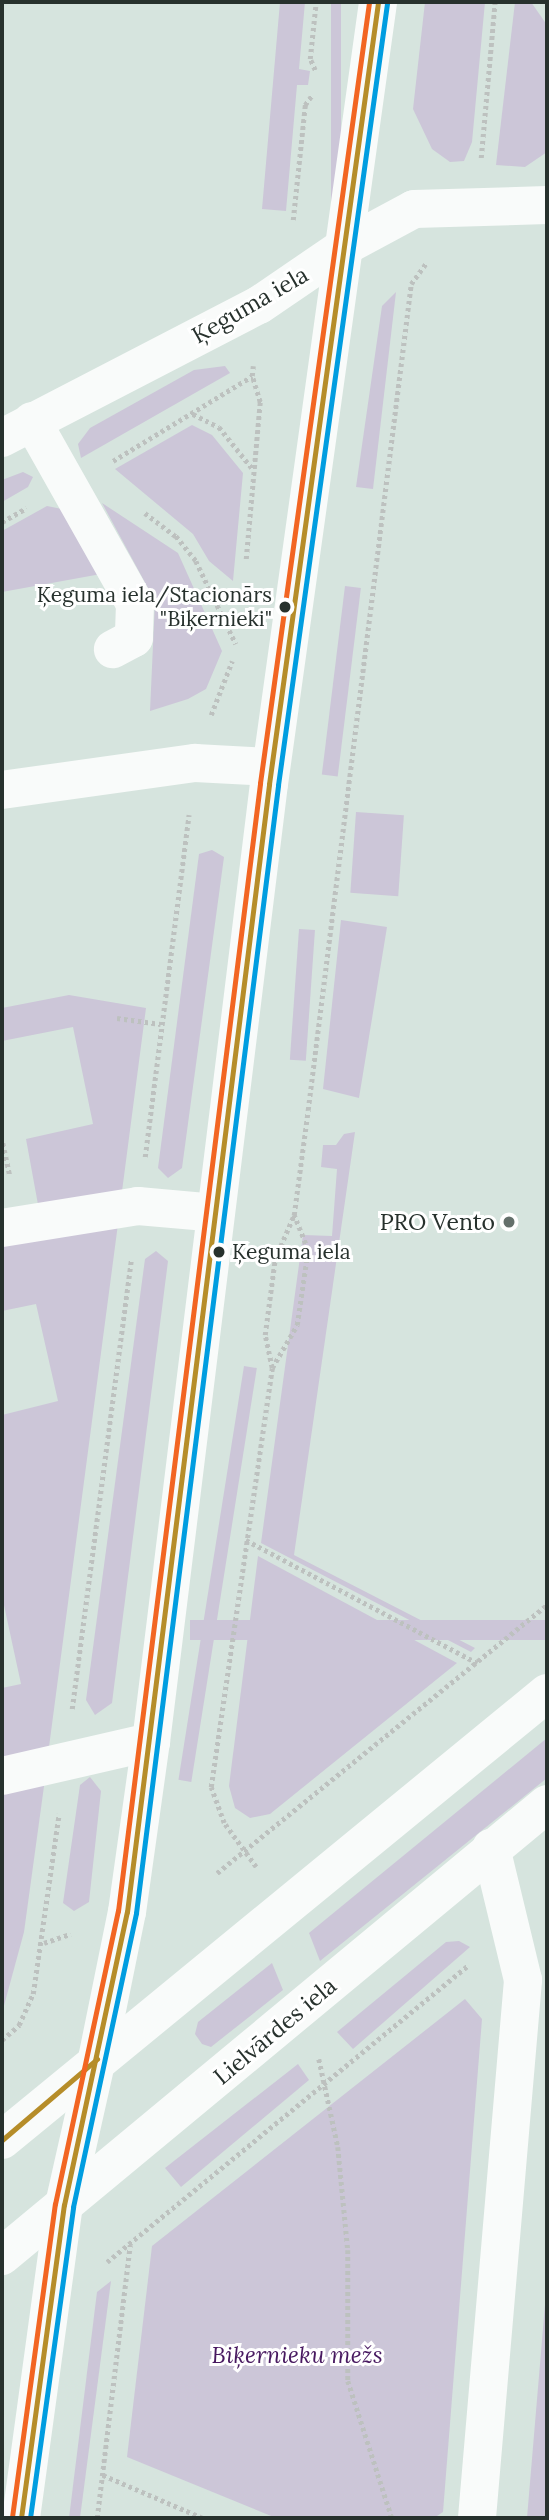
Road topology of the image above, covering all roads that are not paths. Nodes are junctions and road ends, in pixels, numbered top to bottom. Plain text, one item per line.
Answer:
1 (377, 2) edge
2 (547, 205) edge
3 (347, 245) junction
4 (17, 430) edge
5 (113, 649) dead end
6 (271, 767) junction
7 (2, 790) edge
8 (216, 1213) junction
9 (2, 1228) edge
10 (547, 1693) edge
11 (151, 1742) junction
12 (2, 1776) edge
13 (547, 1804) edge
14 (491, 1848) junction
15 (97, 2059) junction
16 (2, 2140) edge
17 (64, 2205) junction
18 (2, 2256) edge
19 (21, 2518) edge
20 (477, 2518) edge

1 - 3 street
2 - 3 street, Ķeguma iela
3 - 4 street, Ķeguma iela
3 - 6 street
4 - 5 street
6 - 7 street
6 - 8 street
8 - 9 street
8 - 11 street
10 - 15 street
11 - 12 street
11 - 15 street
13 - 14 street, Lielvārdes iela
14 - 17 street, Lielvārdes iela
14 - 20 street
15 - 16 street
15 - 17 street
17 - 18 street, Lielvārdes iela
17 - 19 street

